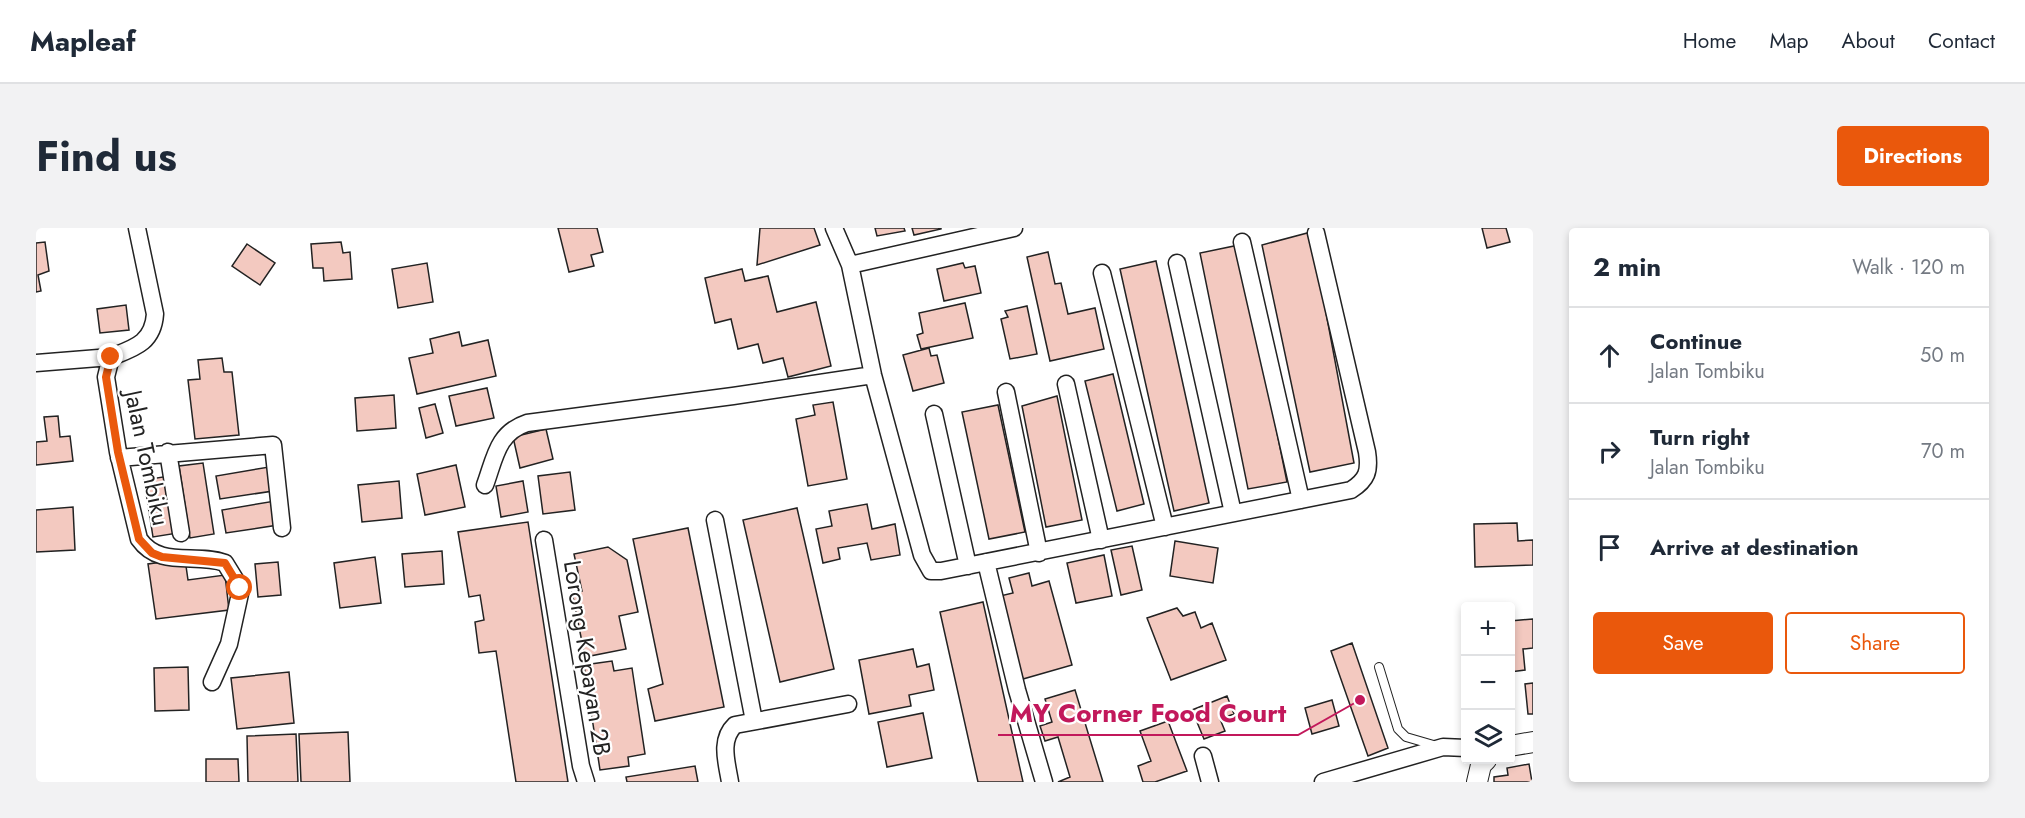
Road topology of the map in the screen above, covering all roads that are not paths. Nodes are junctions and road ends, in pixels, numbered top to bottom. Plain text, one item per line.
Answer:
1 (137, 228) edge
2 (834, 228) edge
3 (1014, 228) edge
4 (1316, 232) dead end
5 (1242, 242) dead end
6 (1177, 263) dead end
7 (850, 265) junction
8 (1102, 273) dead end
9 (111, 357) junction
10 (36, 363) edge
11 (873, 375) junction
12 (1066, 384) dead end
13 (1006, 392) dead end
14 (934, 414) dead end
15 (168, 452) junction
16 (119, 458) junction
17 (485, 486) dead end
18 (1301, 500) junction
19 (1233, 513) junction
20 (715, 520) dead end
21 (1165, 527) junction
22 (282, 528) dead end
23 (181, 532) dead end
24 (544, 540) dead end
25 (1101, 540) junction
26 (1039, 553) junction
27 (986, 562) junction
28 (968, 566) junction
29 (1379, 667) dead end
30 (212, 682) dead end
31 (848, 704) dead end
32 (754, 721) junction
33 (1533, 742) edge
34 (1515, 745) edge
35 (1443, 747) junction
36 (1461, 748) edge
37 (1203, 756) dead end
38 (1482, 764) edge
39 (586, 782) edge
40 (730, 782) edge
41 (1044, 782) edge
42 (1210, 782) edge
43 (1323, 782) edge
44 (1477, 782) edge

1 - 9 street
2 - 7 street
3 - 7 street
4 - 18 street
5 - 18 street
6 - 19 street
7 - 11 street
8 - 21 street
9 - 10 street
9 - 16 street, Jalan Tombiku
11 - 17 street
11 - 28 street
12 - 25 street
13 - 26 street
14 - 28 street
15 - 16 street
15 - 22 street
15 - 23 street
16 - 30 street, Jalan Tombiku
18 - 19 street
19 - 21 street
20 - 32 street
21 - 25 street
24 - 39 street, Lorong Kepayan 2B
25 - 26 street
26 - 27 street
27 - 28 street
27 - 41 street
29 - 35 lane
31 - 32 street
32 - 40 street
33 - 34 street
35 - 36 street
35 - 43 street
37 - 42 street
38 - 44 street

